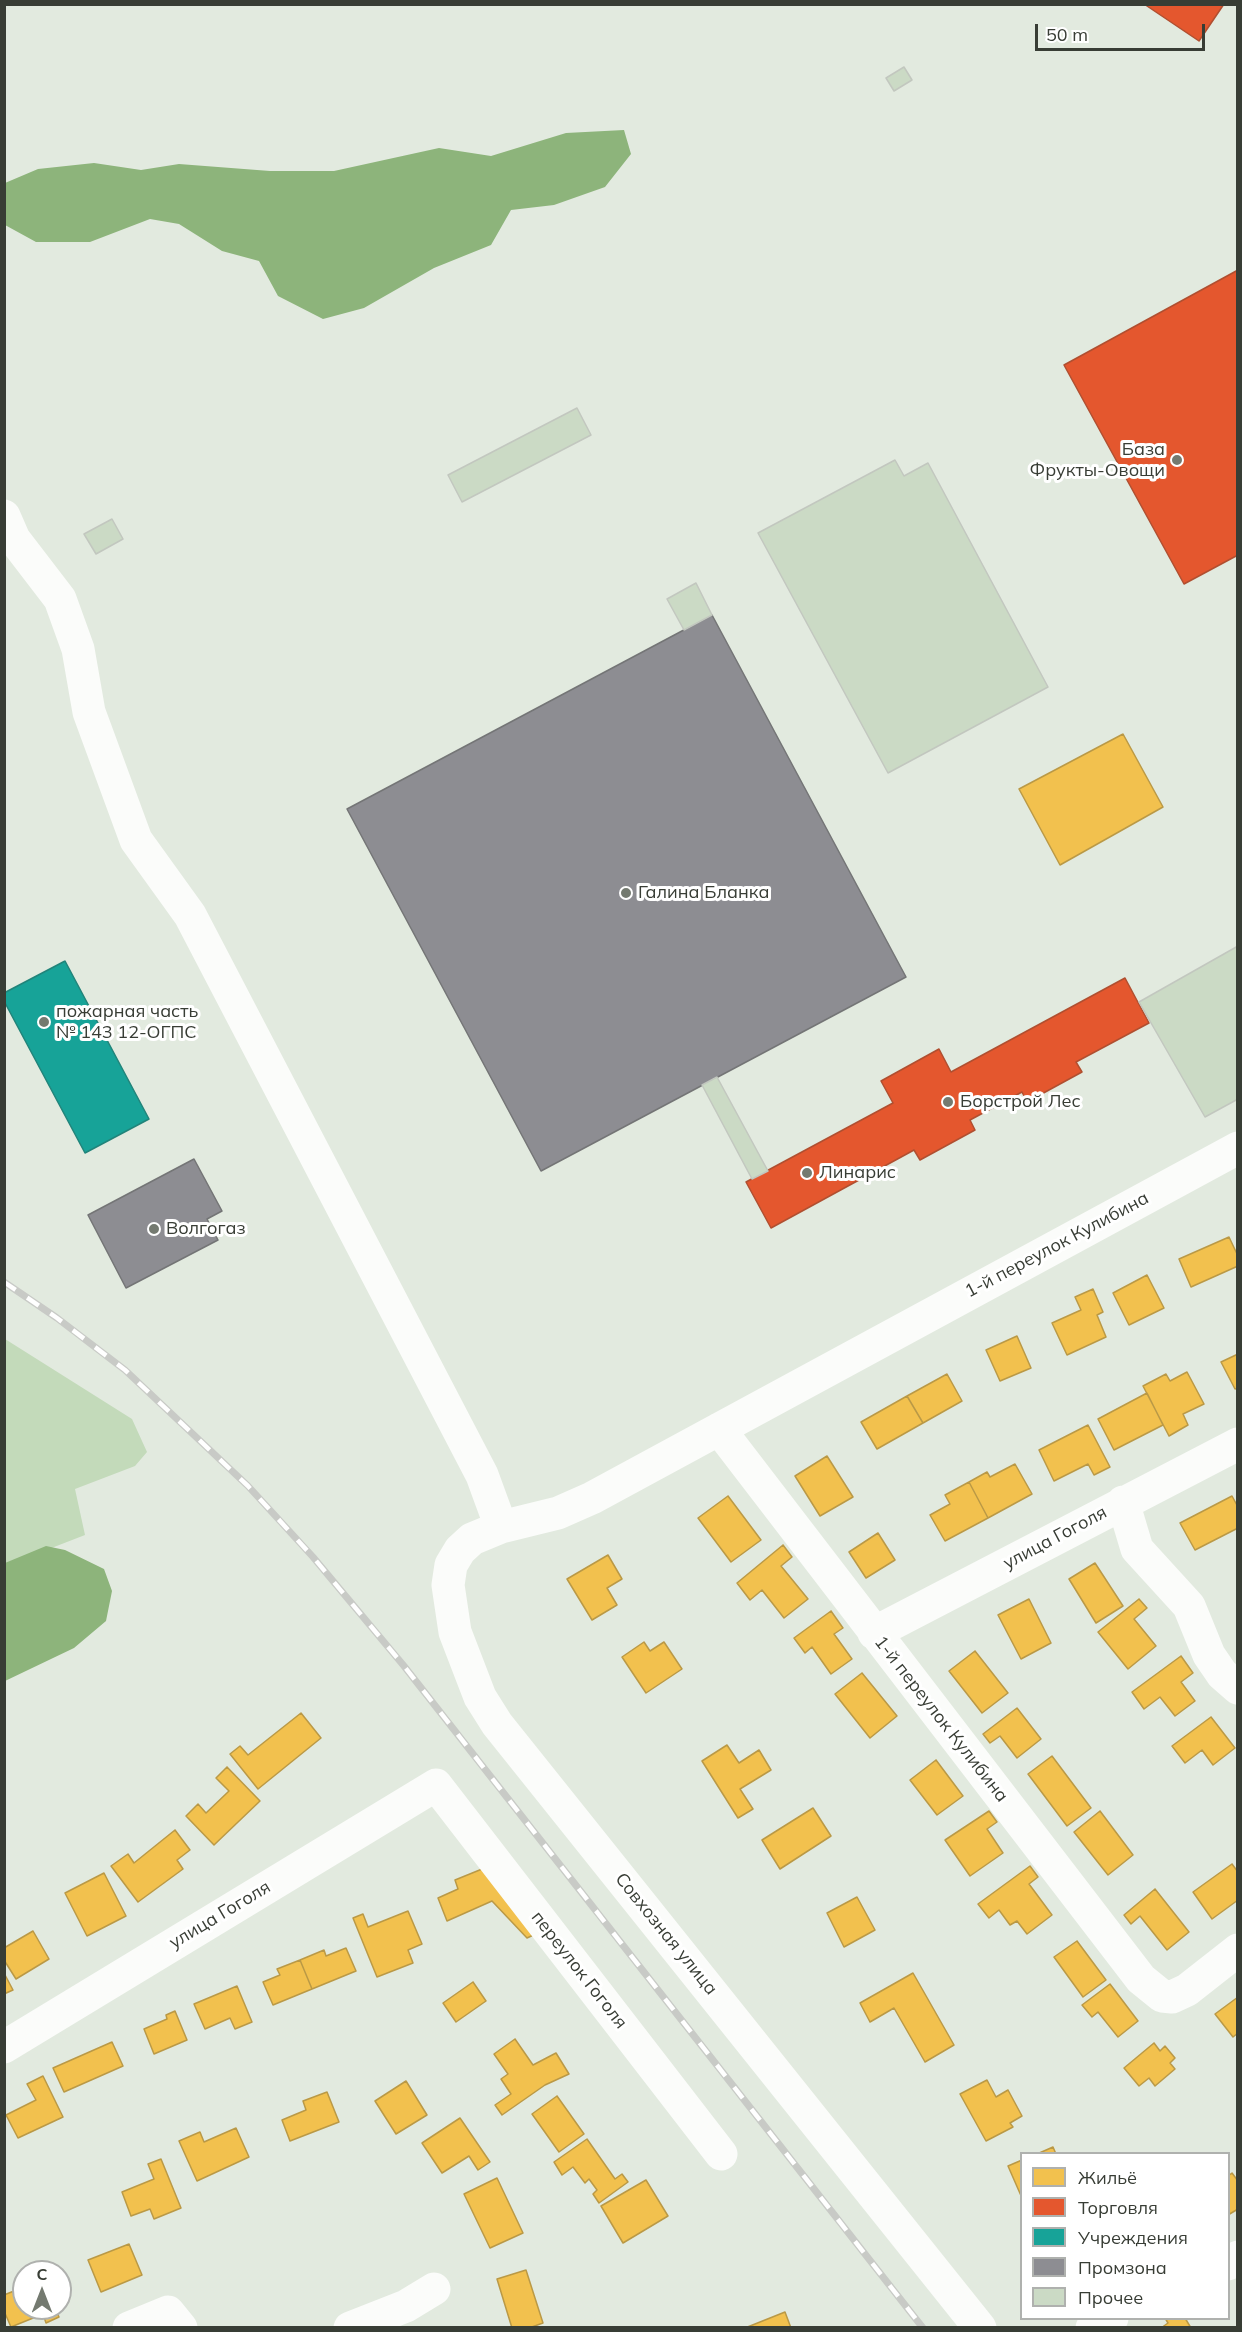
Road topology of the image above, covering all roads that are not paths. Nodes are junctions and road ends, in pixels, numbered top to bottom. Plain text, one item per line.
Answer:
1 (4, 516) edge
2 (1238, 1148) edge
3 (719, 1429) junction
4 (1238, 1444) edge
5 (1123, 1502) junction
6 (501, 1527) junction
7 (874, 1633) junction
8 (1238, 1688) edge
9 (436, 1785) joint
10 (1238, 1950) edge
11 (4, 2047) edge
12 (722, 2154) dead end
13 (434, 2289) dead end
14 (1110, 2320) edge
15 (129, 2328) edge
16 (181, 2328) edge
17 (350, 2328) edge
18 (980, 2328) edge
19 (1092, 2328) edge

1 - 6 street
2 - 3 street, 1-й переулок Кулибина
3 - 6 street, 1-й переулок Кулибина
3 - 7 street, 1-й переулок Кулибина
4 - 5 street, улица Гоголя
5 - 7 street, улица Гоголя
5 - 8 street
6 - 18 street, Совхозная улица
7 - 10 street, 1-й переулок Кулибина
9 - 11 street, улица Гоголя
9 - 12 street, переулок Гоголя
13 - 17 street
14 - 19 street
15 - 16 street

